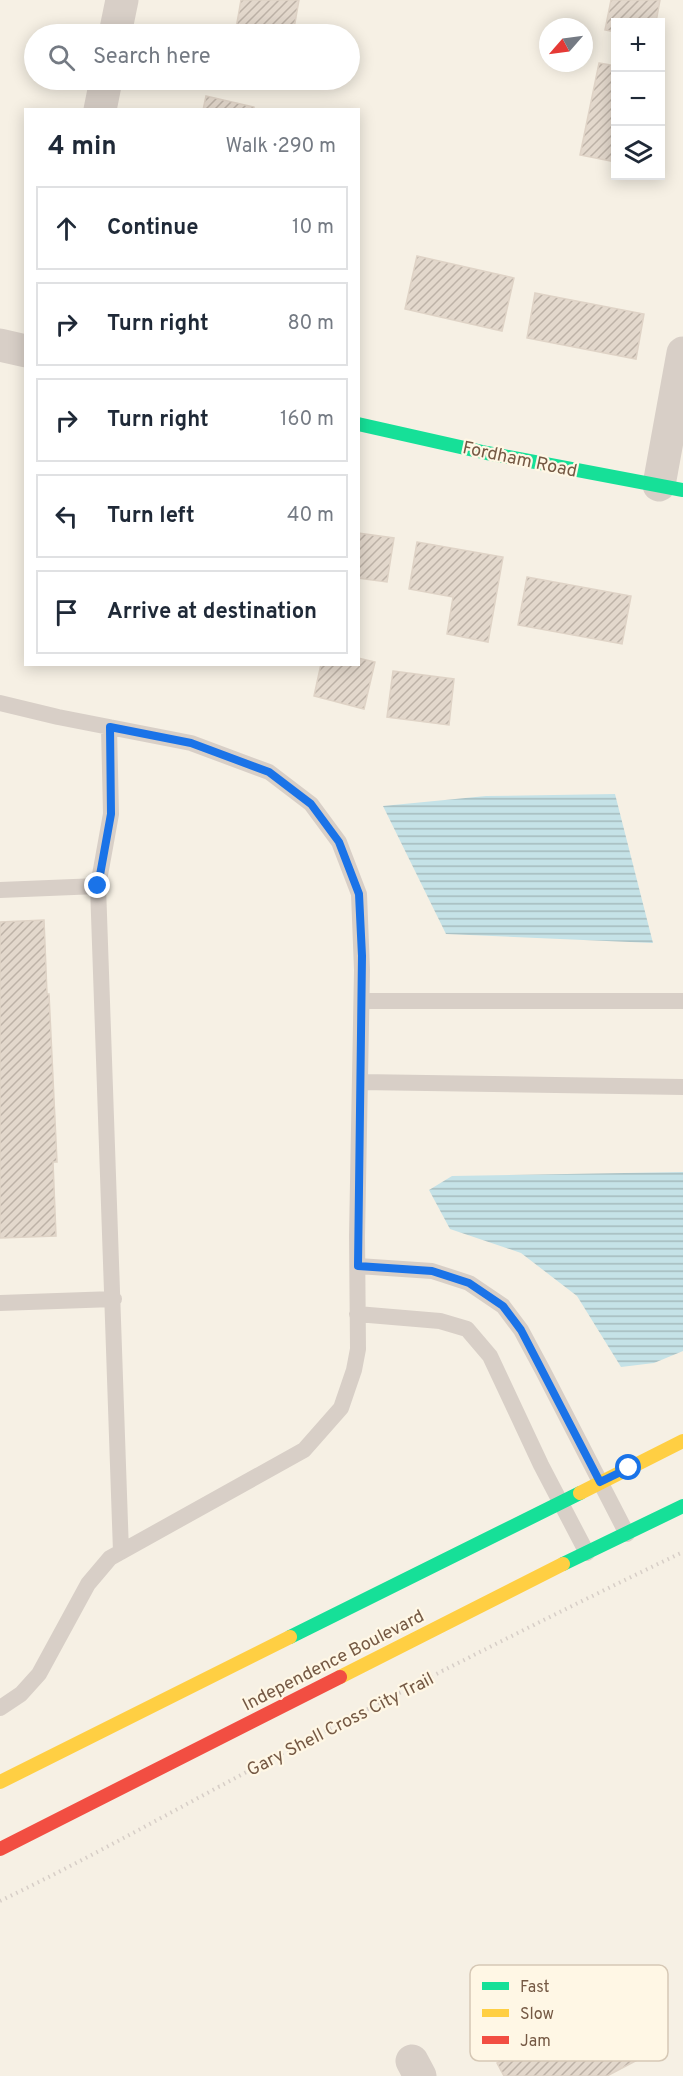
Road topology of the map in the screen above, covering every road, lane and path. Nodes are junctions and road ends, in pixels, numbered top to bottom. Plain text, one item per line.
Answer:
1 (122, 0) edge
2 (117, 24) edge
3 (104, 90) edge
4 (100, 108) edge
5 (0, 345) edge
6 (24, 351) edge
7 (683, 353) edge
8 (360, 424) edge
9 (671, 487) edge
10 (0, 703) edge
11 (110, 727) junction
12 (98, 886) junction
13 (0, 890) edge
14 (362, 1001) junction
15 (683, 1001) edge
16 (360, 1082) junction
17 (683, 1087) edge
18 (358, 1266) junction
19 (114, 1299) junction
20 (0, 1304) edge
21 (357, 1314) junction
22 (683, 1441) edge
23 (600, 1482) junction
24 (560, 1502) junction
25 (683, 1506) edge
26 (627, 1534) junction
27 (121, 1552) junction
28 (683, 1552) edge
29 (587, 1553) junction
30 (0, 1708) edge
31 (0, 1782) edge
32 (0, 1850) edge
33 (0, 1901) edge

1 - 2 street
3 - 4 street
5 - 6 street
7 - 9 street
8 - 9 main road, Fordham Road
10 - 11 lane
11 - 12 lane
11 - 14 lane
12 - 13 lane
12 - 19 lane
14 - 15 lane
14 - 16 lane
16 - 17 lane
16 - 18 lane
18 - 21 lane
18 - 23 lane
19 - 20 lane
19 - 27 lane
21 - 24 lane
21 - 27 lane
22 - 23 main road
23 - 24 main road
23 - 26 lane
24 - 29 lane
24 - 31 main road
25 - 26 main road, Independence Boulevard
26 - 29 main road, Independence Boulevard
27 - 30 lane
28 - 33 path, Gary Shell Cross City Trail
29 - 32 main road, Independence Boulevard

